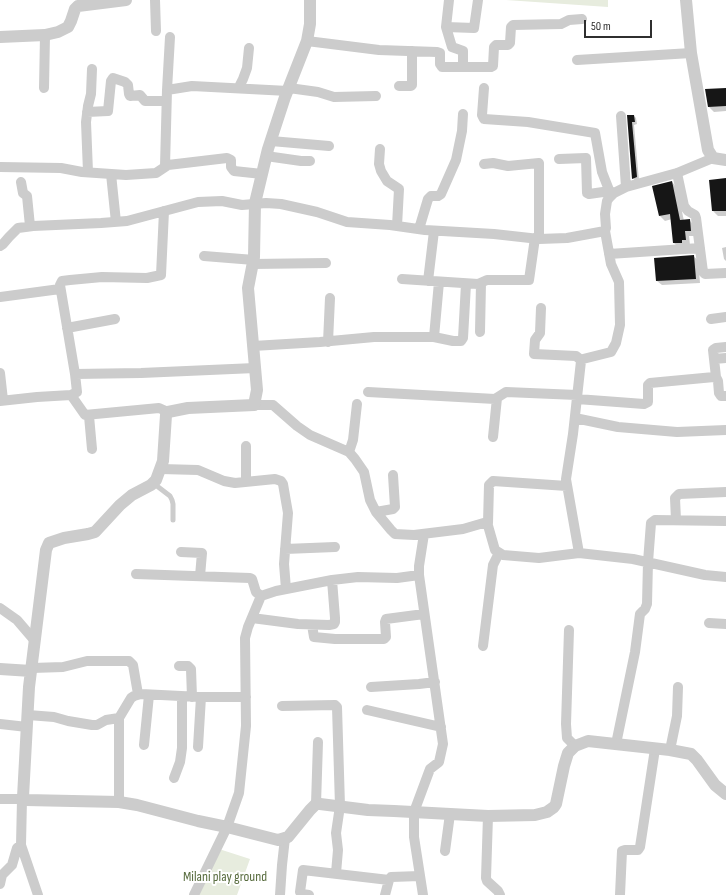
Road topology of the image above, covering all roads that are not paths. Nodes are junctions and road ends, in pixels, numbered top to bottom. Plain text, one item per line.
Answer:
1 (126, 0) edge
2 (155, 0) edge
3 (310, 0) edge
4 (449, 0) edge
5 (478, 0) edge
6 (686, 0) edge
7 (74, 4) edge
8 (582, 19) dead end
9 (446, 27) junction
10 (156, 31) dead end
11 (45, 35) junction
12 (170, 37) dead end
13 (0, 38) edge
14 (306, 41) junction
15 (249, 48) dead end
16 (412, 51) junction
17 (691, 54) junction
18 (577, 60) dead end
19 (463, 67) junction
20 (92, 69) dead end
21 (399, 86) dead end
22 (239, 87) junction
23 (44, 88) dead end
24 (484, 88) dead end
25 (288, 89) junction
26 (167, 90) junction
27 (376, 96) dead end
28 (166, 101) junction
29 (87, 112) junction
30 (463, 114) dead end
31 (620, 116) dead end
32 (271, 141) junction
33 (329, 146) dead end
34 (380, 149) dead end
35 (266, 156) junction
36 (713, 158) junction
37 (559, 159) dead end
38 (726, 160) edge
39 (310, 161) dead end
40 (484, 164) dead end
41 (166, 166) junction
42 (0, 167) edge
43 (88, 172) junction
44 (677, 173) junction
45 (111, 174) junction
46 (262, 174) junction
47 (21, 182) dead end
48 (626, 187) junction
49 (610, 193) junction
50 (255, 203) junction
51 (164, 211) junction
52 (116, 222) junction
53 (30, 226) junction
54 (397, 226) junction
55 (419, 229) junction
56 (434, 231) junction
57 (605, 231) junction
58 (537, 239) junction
59 (0, 246) edge
60 (700, 248) junction
61 (609, 254) junction
62 (204, 256) dead end
63 (253, 262) junction
64 (326, 263) dead end
65 (726, 273) edge
66 (402, 279) dead end
67 (428, 281) junction
68 (439, 282) junction
69 (481, 283) junction
70 (466, 284) junction
71 (60, 289) junction
72 (0, 297) edge
73 (330, 298) dead end
74 (542, 308) dead end
75 (726, 317) edge
76 (115, 319) dead end
77 (711, 319) dead end
78 (67, 328) junction
79 (480, 332) dead end
80 (434, 336) junction
81 (328, 342) junction
82 (253, 346) junction
83 (726, 347) edge
84 (726, 358) edge
85 (714, 359) junction
86 (581, 360) junction
87 (255, 368) junction
88 (0, 373) edge
89 (75, 374) junction
90 (716, 377) junction
91 (368, 392) dead end
92 (71, 395) junction
93 (726, 396) edge
94 (577, 397) junction
95 (497, 398) junction
96 (2, 400) edge
97 (357, 404) dead end
98 (254, 405) junction
99 (168, 412) junction
100 (89, 416) junction
101 (575, 418) junction
102 (726, 430) edge
103 (493, 437) dead end
104 (246, 446) dead end
105 (92, 449) dead end
106 (349, 452) junction
107 (160, 469) junction
108 (393, 475) dead end
109 (246, 481) junction
110 (153, 483) junction
111 (567, 486) junction
112 (726, 492) edge
113 (376, 512) junction
114 (173, 520) dead end
115 (676, 520) junction
116 (726, 521) edge
117 (488, 523) junction
118 (424, 534) junction
119 (335, 546) dead end
120 (285, 550) junction
121 (181, 552) dead end
122 (499, 552) junction
123 (579, 553) junction
124 (648, 562) junction
125 (136, 574) dead end
126 (419, 575) junction
127 (200, 576) junction
128 (726, 578) edge
129 (332, 580) junction
130 (286, 589) junction
131 (261, 596) junction
132 (0, 608) edge
133 (424, 614) junction
134 (252, 618) junction
135 (709, 623) dead end
136 (726, 624) edge
137 (312, 625) junction
138 (569, 630) dead end
139 (35, 641) junction
140 (483, 646) dead end
141 (179, 666) dead end
142 (0, 669) edge
143 (31, 670) junction
144 (435, 682) junction
145 (371, 687) dead end
146 (678, 688) dead end
147 (138, 694) junction
148 (149, 695) junction
149 (192, 697) junction
150 (246, 697) junction
151 (282, 706) dead end
152 (367, 710) dead end
153 (120, 718) junction
154 (27, 721) junction
155 (0, 724) edge
156 (441, 727) junction
157 (318, 742) dead end
158 (616, 744) junction
159 (144, 745) dead end
160 (576, 746) junction
161 (198, 747) dead end
162 (655, 749) junction
163 (670, 750) junction
164 (174, 778) dead end
165 (726, 794) edge
166 (0, 799) edge
167 (23, 799) junction
168 (118, 802) junction
169 (316, 804) junction
170 (340, 806) junction
171 (414, 812) junction
172 (450, 814) junction
173 (488, 816) junction
174 (227, 827) junction
175 (285, 838) junction
176 (21, 845) junction
177 (445, 851) dead end
178 (336, 873) junction
179 (420, 876) junction
180 (389, 880) junction
181 (0, 884) edge
182 (38, 895) edge
183 (194, 895) edge
184 (280, 895) edge
185 (309, 895) edge
186 (385, 895) edge
187 (424, 895) edge
188 (500, 895) edge
189 (620, 895) edge

1 - 7 street
2 - 10 street
3 - 14 street
4 - 9 street
5 - 9 street
6 - 17 street
7 - 11 street
8 - 19 street
9 - 19 street
11 - 13 street
11 - 23 street
12 - 26 street
14 - 16 street
14 - 25 street
15 - 22 street
16 - 19 street
16 - 21 street
17 - 18 street
17 - 36 street
20 - 29 street
22 - 25 street
22 - 26 street
24 - 49 street
25 - 27 street
25 - 32 street
26 - 28 street
28 - 29 street
28 - 41 street
29 - 43 street
30 - 55 street
31 - 48 street
32 - 33 street
32 - 35 street
34 - 54 street
35 - 39 street
35 - 46 street
36 - 38 street
36 - 44 street
37 - 49 street
40 - 58 street
41 - 45 street
41 - 46 street
42 - 43 street
43 - 45 street
44 - 48 street
44 - 60 street
45 - 52 street
46 - 50 street
47 - 53 street
48 - 49 street
49 - 57 street
50 - 51 street
50 - 54 street
50 - 63 street
51 - 52 street
51 - 71 street
52 - 53 street
53 - 59 street
54 - 55 street
55 - 56 street
56 - 58 street
56 - 67 street
57 - 58 street
57 - 61 street
58 - 69 street
60 - 61 street
60 - 65 street
61 - 86 street
62 - 63 street
63 - 64 street
63 - 82 street
66 - 67 street
67 - 68 street
68 - 70 street
68 - 80 street
69 - 70 street
69 - 79 street
70 - 80 street
71 - 72 street
71 - 78 street
73 - 81 street
74 - 86 street
75 - 77 street
76 - 78 street
78 - 89 street
80 - 81 street
81 - 82 street
82 - 87 street
83 - 85 street
84 - 85 street
85 - 90 street
86 - 94 street
87 - 89 street
87 - 98 street
88 - 96 street
89 - 92 street
90 - 93 street
90 - 94 street
91 - 95 street
92 - 96 street
92 - 100 street
94 - 95 street
94 - 101 street
95 - 103 street
97 - 106 street
98 - 99 street
98 - 106 street
99 - 100 street
99 - 107 street
100 - 105 street
101 - 102 street
101 - 111 street
104 - 109 street
106 - 113 street
107 - 109 street
107 - 110 street
108 - 113 street
109 - 120 street
110 - 114 lane
110 - 139 street
111 - 117 street
111 - 123 street
112 - 115 street
113 - 118 street
115 - 116 street
115 - 124 street
117 - 118 street
117 - 122 street
118 - 126 street
119 - 120 street
120 - 130 street
121 - 127 street
122 - 123 street
122 - 140 street
123 - 124 street
124 - 128 street
124 - 158 street
125 - 127 street
126 - 129 street
126 - 133 street
127 - 131 street
129 - 130 street
129 - 137 street
130 - 131 street
131 - 134 street
132 - 139 street
133 - 137 street
133 - 144 street
134 - 137 street
134 - 150 street
135 - 136 street
138 - 160 street
139 - 143 street
141 - 149 street
142 - 143 street
143 - 147 street
143 - 154 street
144 - 145 street
144 - 156 street
146 - 163 street
147 - 148 street
147 - 153 street
148 - 149 street
148 - 159 street
149 - 150 street
149 - 161 street
149 - 164 street
150 - 174 street
151 - 170 street
152 - 156 street
153 - 154 street
153 - 168 street
154 - 155 street
154 - 167 street
156 - 171 street
157 - 169 street
158 - 160 street
158 - 162 street
160 - 173 street
162 - 163 street
162 - 189 street
163 - 165 street
166 - 167 street
167 - 168 street
167 - 176 street
168 - 174 street
169 - 170 street
169 - 175 street
170 - 171 street
170 - 178 street
171 - 172 street
171 - 179 street
172 - 173 street
172 - 177 street
173 - 188 street
174 - 175 street
174 - 183 street
175 - 184 street
176 - 181 street
176 - 182 street
178 - 180 street
178 - 185 street
179 - 180 street
179 - 187 street
180 - 186 street

